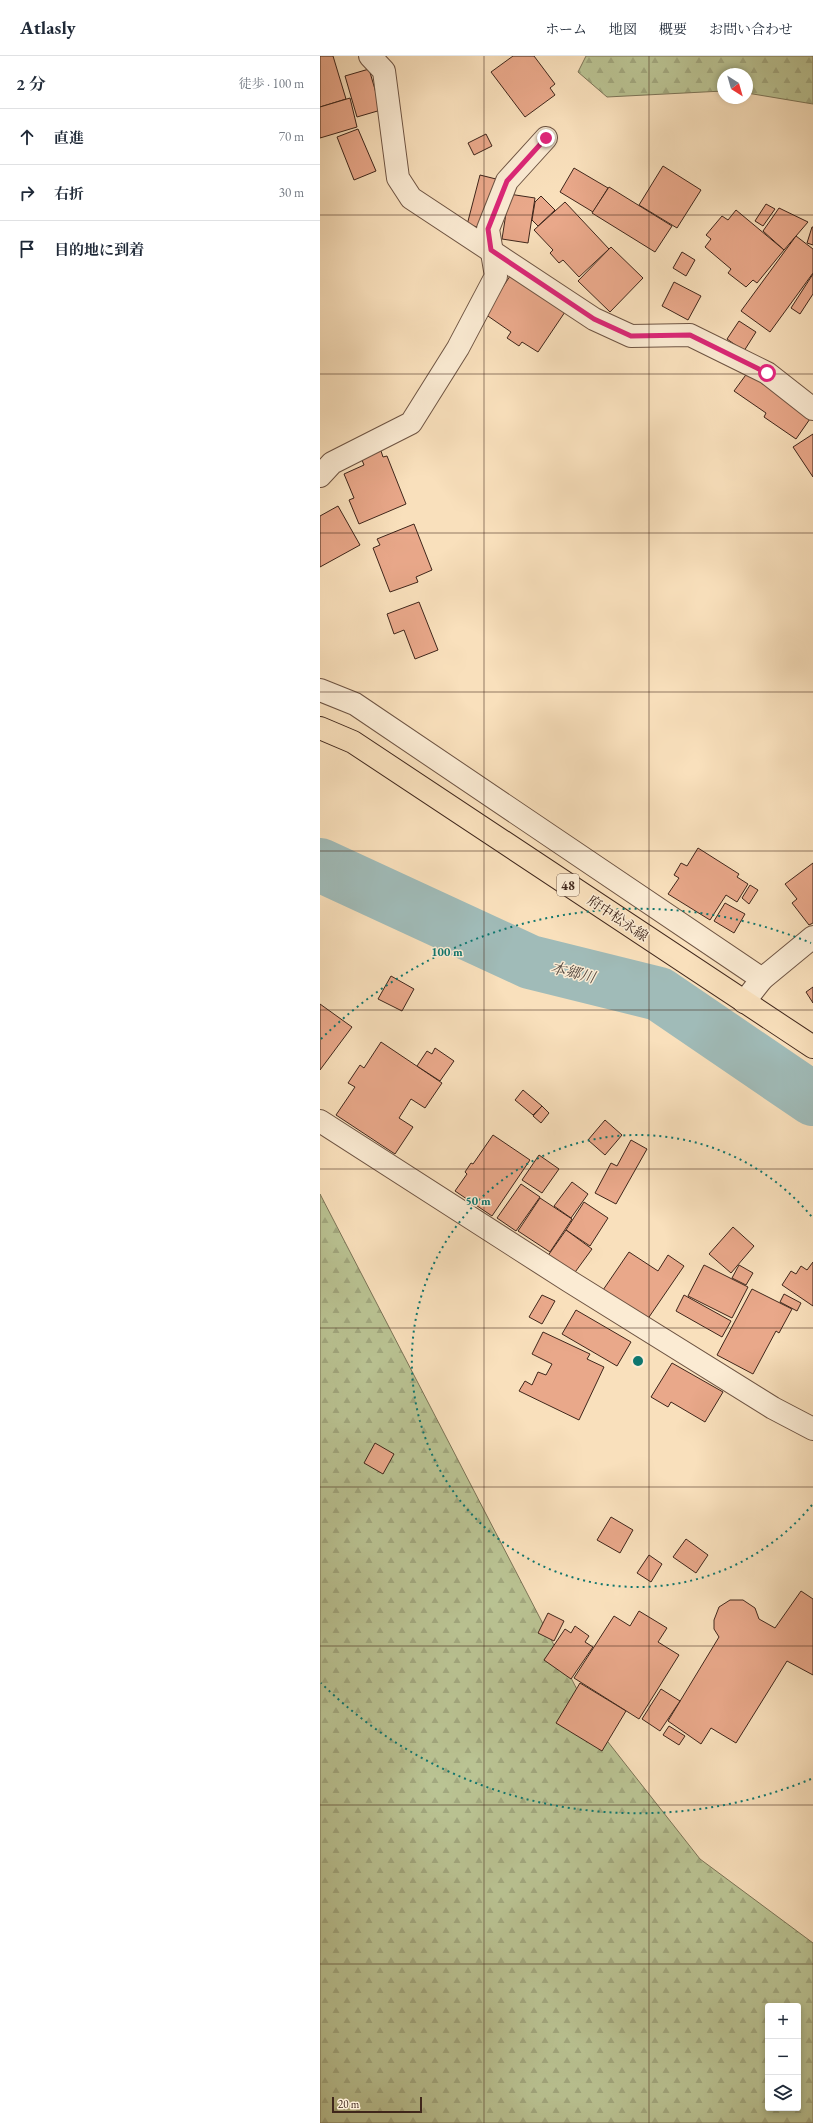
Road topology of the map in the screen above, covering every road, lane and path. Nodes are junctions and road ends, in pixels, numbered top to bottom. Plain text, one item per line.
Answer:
1 (370, 56) edge
2 (546, 138) dead end
3 (491, 250) junction
4 (813, 409) edge
5 (320, 476) edge
6 (320, 690) edge
7 (320, 728) edge
8 (813, 937) edge
9 (762, 978) junction
10 (744, 1002) junction
11 (813, 1047) edge
12 (320, 1121) edge
13 (813, 1429) edge

1 - 3 street
2 - 3 street
3 - 4 street
3 - 5 street
6 - 9 street
7 - 10 main road, 府中松永線 / 48
8 - 9 street
9 - 10 street
10 - 11 main road, 府中松永線 / 48
12 - 13 street

